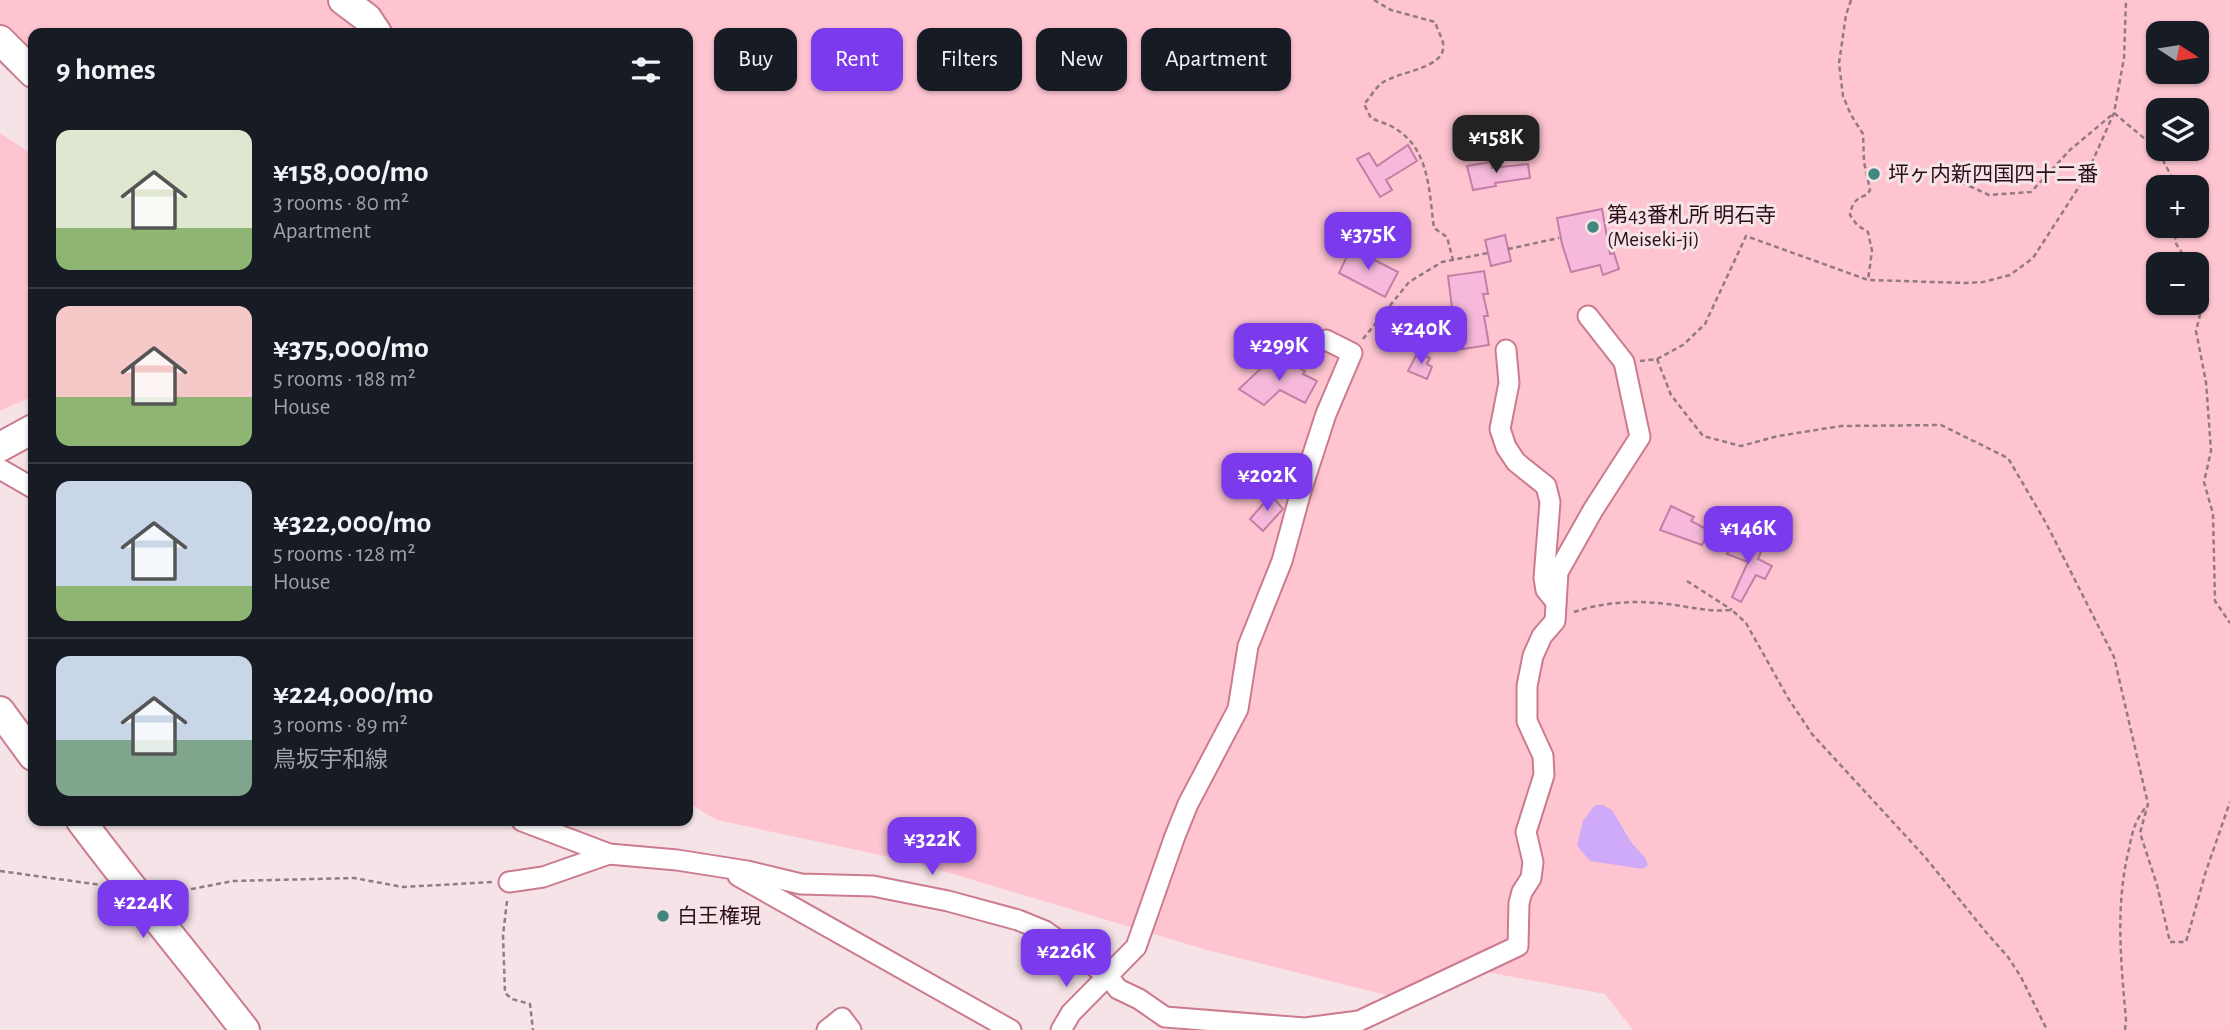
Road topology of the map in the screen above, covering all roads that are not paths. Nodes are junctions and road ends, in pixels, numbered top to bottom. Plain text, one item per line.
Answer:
1 (343, 0) edge
2 (374, 28) edge
3 (0, 40) edge
4 (28, 68) edge
5 (1588, 316) dead end
6 (1326, 340) dead end
7 (1506, 351) dead end
8 (28, 432) edge
9 (0, 447) edge
10 (0, 469) edge
11 (28, 485) edge
12 (1555, 612) junction
13 (0, 710) edge
14 (28, 748) edge
15 (85, 826) edge
16 (535, 826) edge
17 (609, 854) junction
18 (725, 869) junction
19 (509, 882) road end
20 (1108, 976) junction
21 (246, 1030) edge
22 (827, 1030) edge
23 (850, 1030) edge
24 (1011, 1030) edge
25 (1060, 1030) edge

1 - 2 main road
3 - 4 main road
5 - 12 street
6 - 20 street
7 - 12 street
8 - 9 main road
10 - 11 street
12 - 20 street
13 - 14 main road
15 - 21 main road
16 - 17 street
17 - 18 street
17 - 19 street
18 - 20 street
18 - 24 street
20 - 25 street
22 - 23 street

